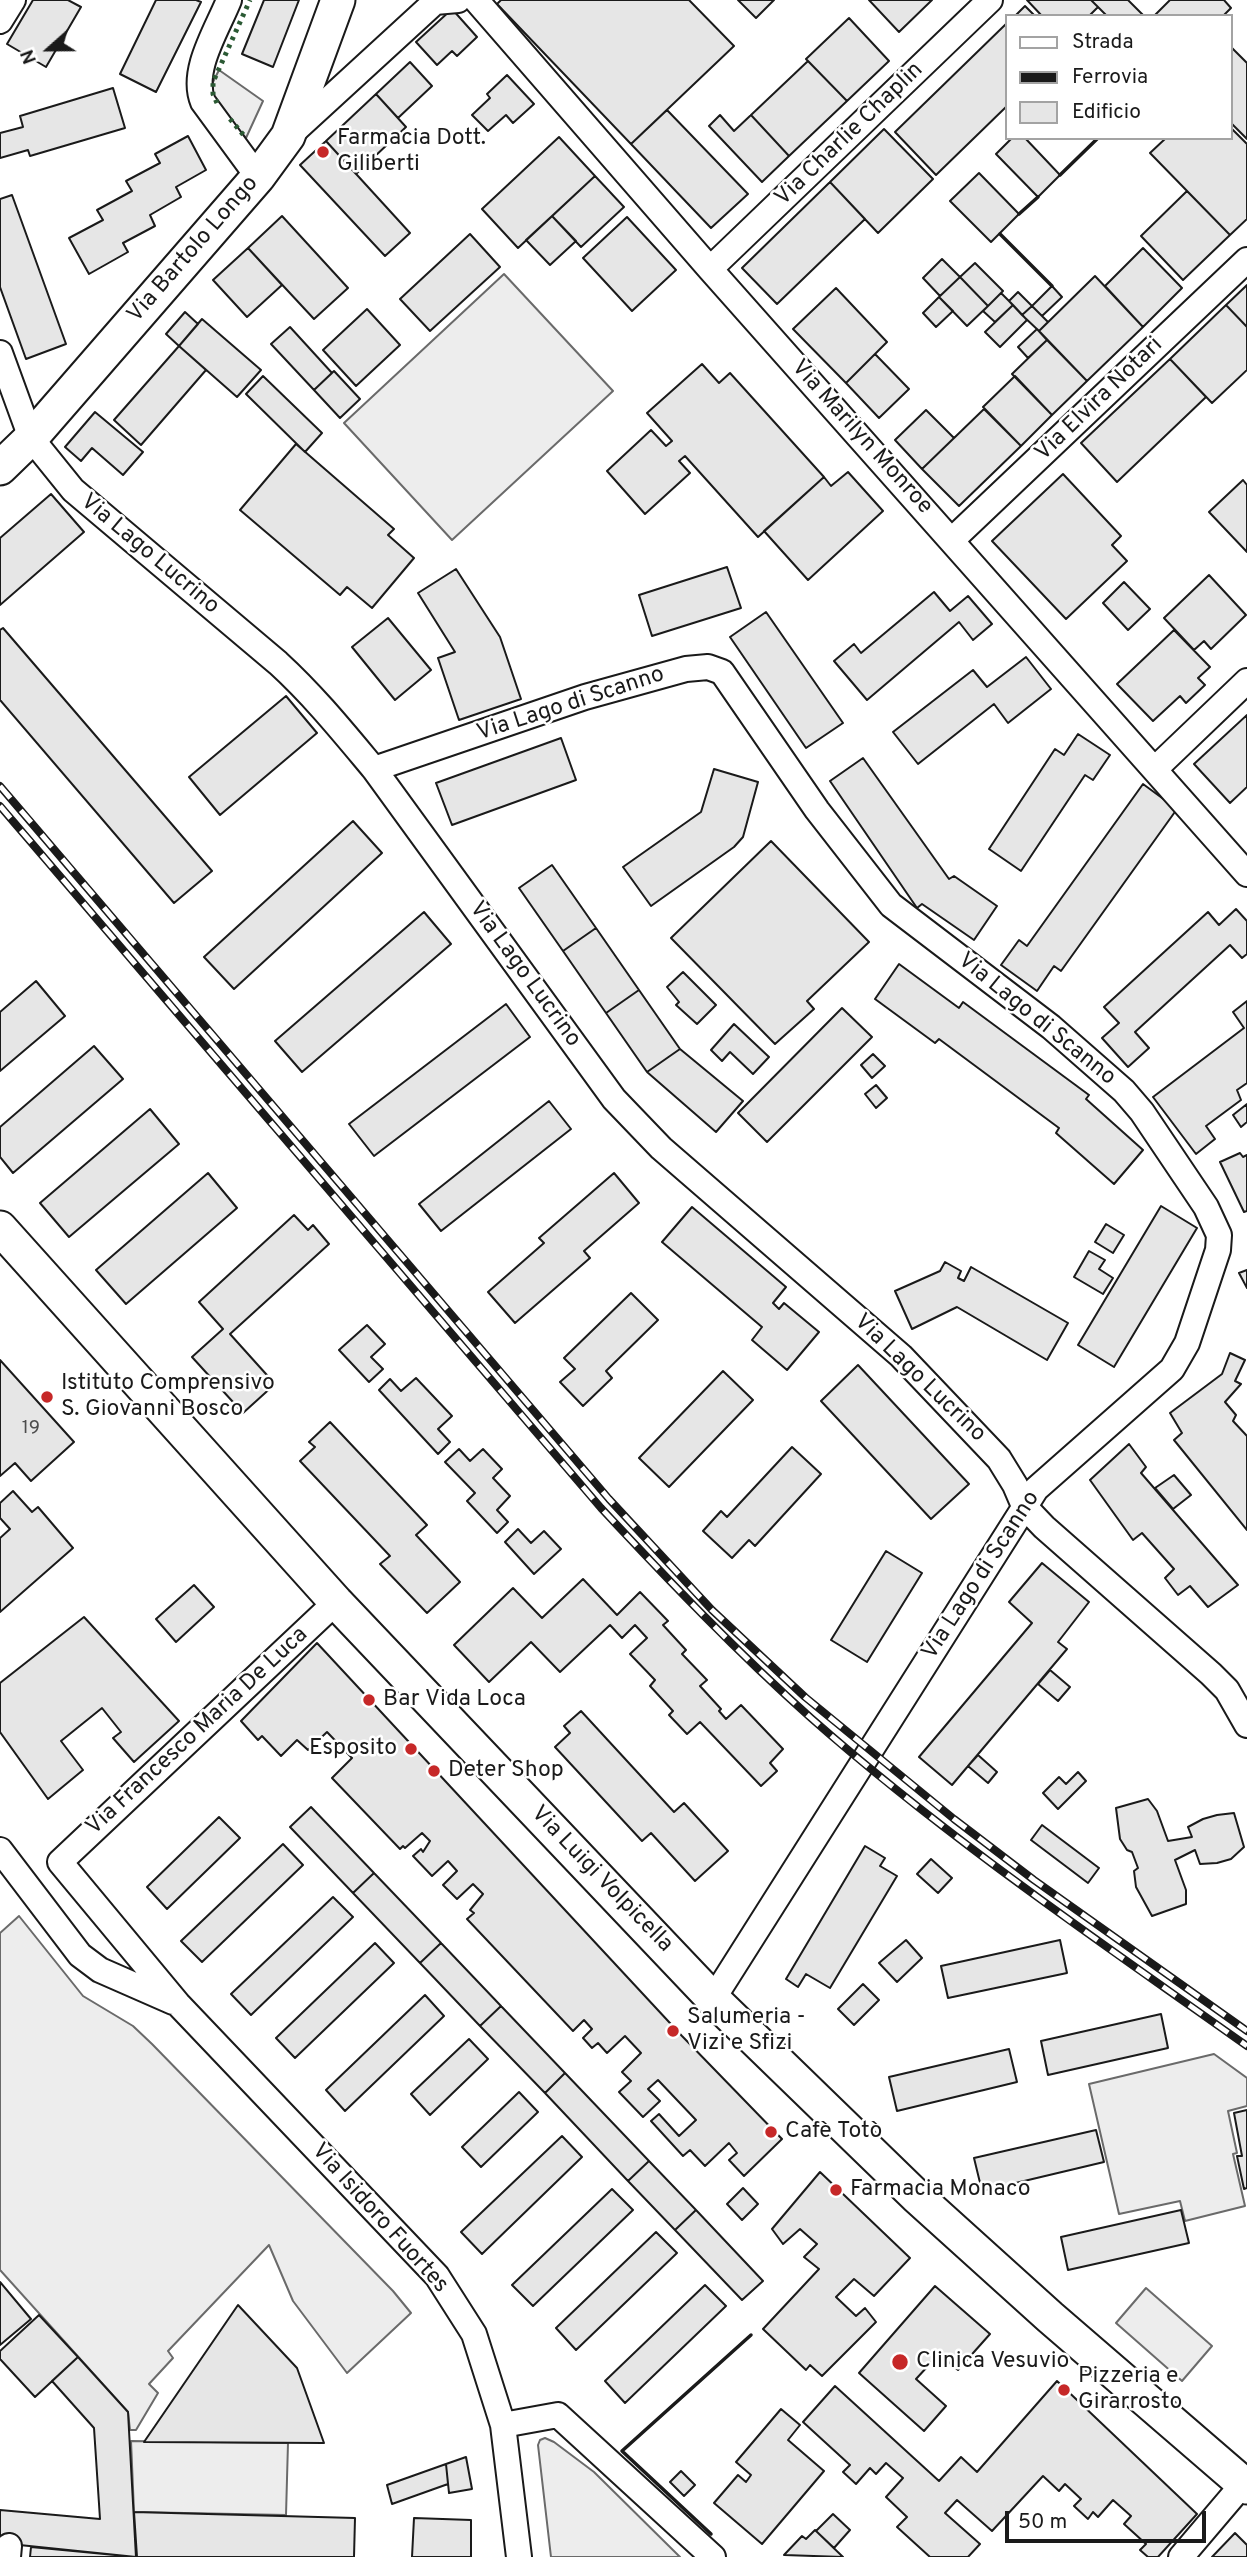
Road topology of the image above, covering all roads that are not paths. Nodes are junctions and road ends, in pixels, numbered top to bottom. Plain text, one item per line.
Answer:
1 (13, 0) edge
2 (229, 0) edge
3 (338, 0) edge
4 (476, 0) edge
5 (990, 0) edge
6 (442, 1) edge
7 (0, 21) edge
8 (288, 136) junction
9 (258, 177) junction
10 (1247, 260) edge
11 (710, 269) junction
12 (0, 353) edge
13 (31, 438) junction
14 (0, 468) edge
15 (952, 540) junction
16 (1247, 681) edge
17 (374, 769) junction
18 (1154, 769) junction
19 (1247, 874) edge
20 (0, 1228) edge
21 (1024, 1506) junction
22 (336, 1602) junction
23 (1247, 1725) edge
24 (0, 1850) edge
25 (60, 1861) joint
26 (713, 1999) junction
27 (178, 2004) junction
28 (503, 2425) junction
29 (1245, 2486) edge
30 (519, 2557) edge
31 (713, 2557) edge
32 (1181, 2557) edge

1 - 7 street
2 - 9 street
3 - 8 street, Via Bartolo Longo
4 - 11 street, Via Marilyn Monroe
5 - 11 street, Via Charlie Chaplin
6 - 8 street
8 - 9 street, Via Bartolo Longo
9 - 13 street, Via Bartolo Longo
10 - 15 street, Via Elvira Notari
11 - 15 street, Via Marilyn Monroe
12 - 13 street, Via Lago Lucrino
13 - 14 street, Via Bartolo Longo
13 - 17 street, Via Lago Lucrino
15 - 18 street, Via Marilyn Monroe
16 - 18 street
17 - 21 street, Via Lago Lucrino
17 - 21 street, Via Lago di Scanno
18 - 19 street, Via Marilyn Monroe
20 - 22 street, Via Luigi Volpicella
21 - 23 street, Via Lago Lucrino
21 - 26 street, Via Lago di Scanno
22 - 25 street, Via Francesco Maria De Luca
22 - 26 street, Via Luigi Volpicella
24 - 27 street, Via Isidoro Fuortes
25 - 27 street, Via Isidoro Fuortes
26 - 29 street, Via Luigi Volpicella
27 - 28 street, Via Isidoro Fuortes
28 - 30 street, Via Isidoro Fuortes
28 - 31 street
29 - 32 street

